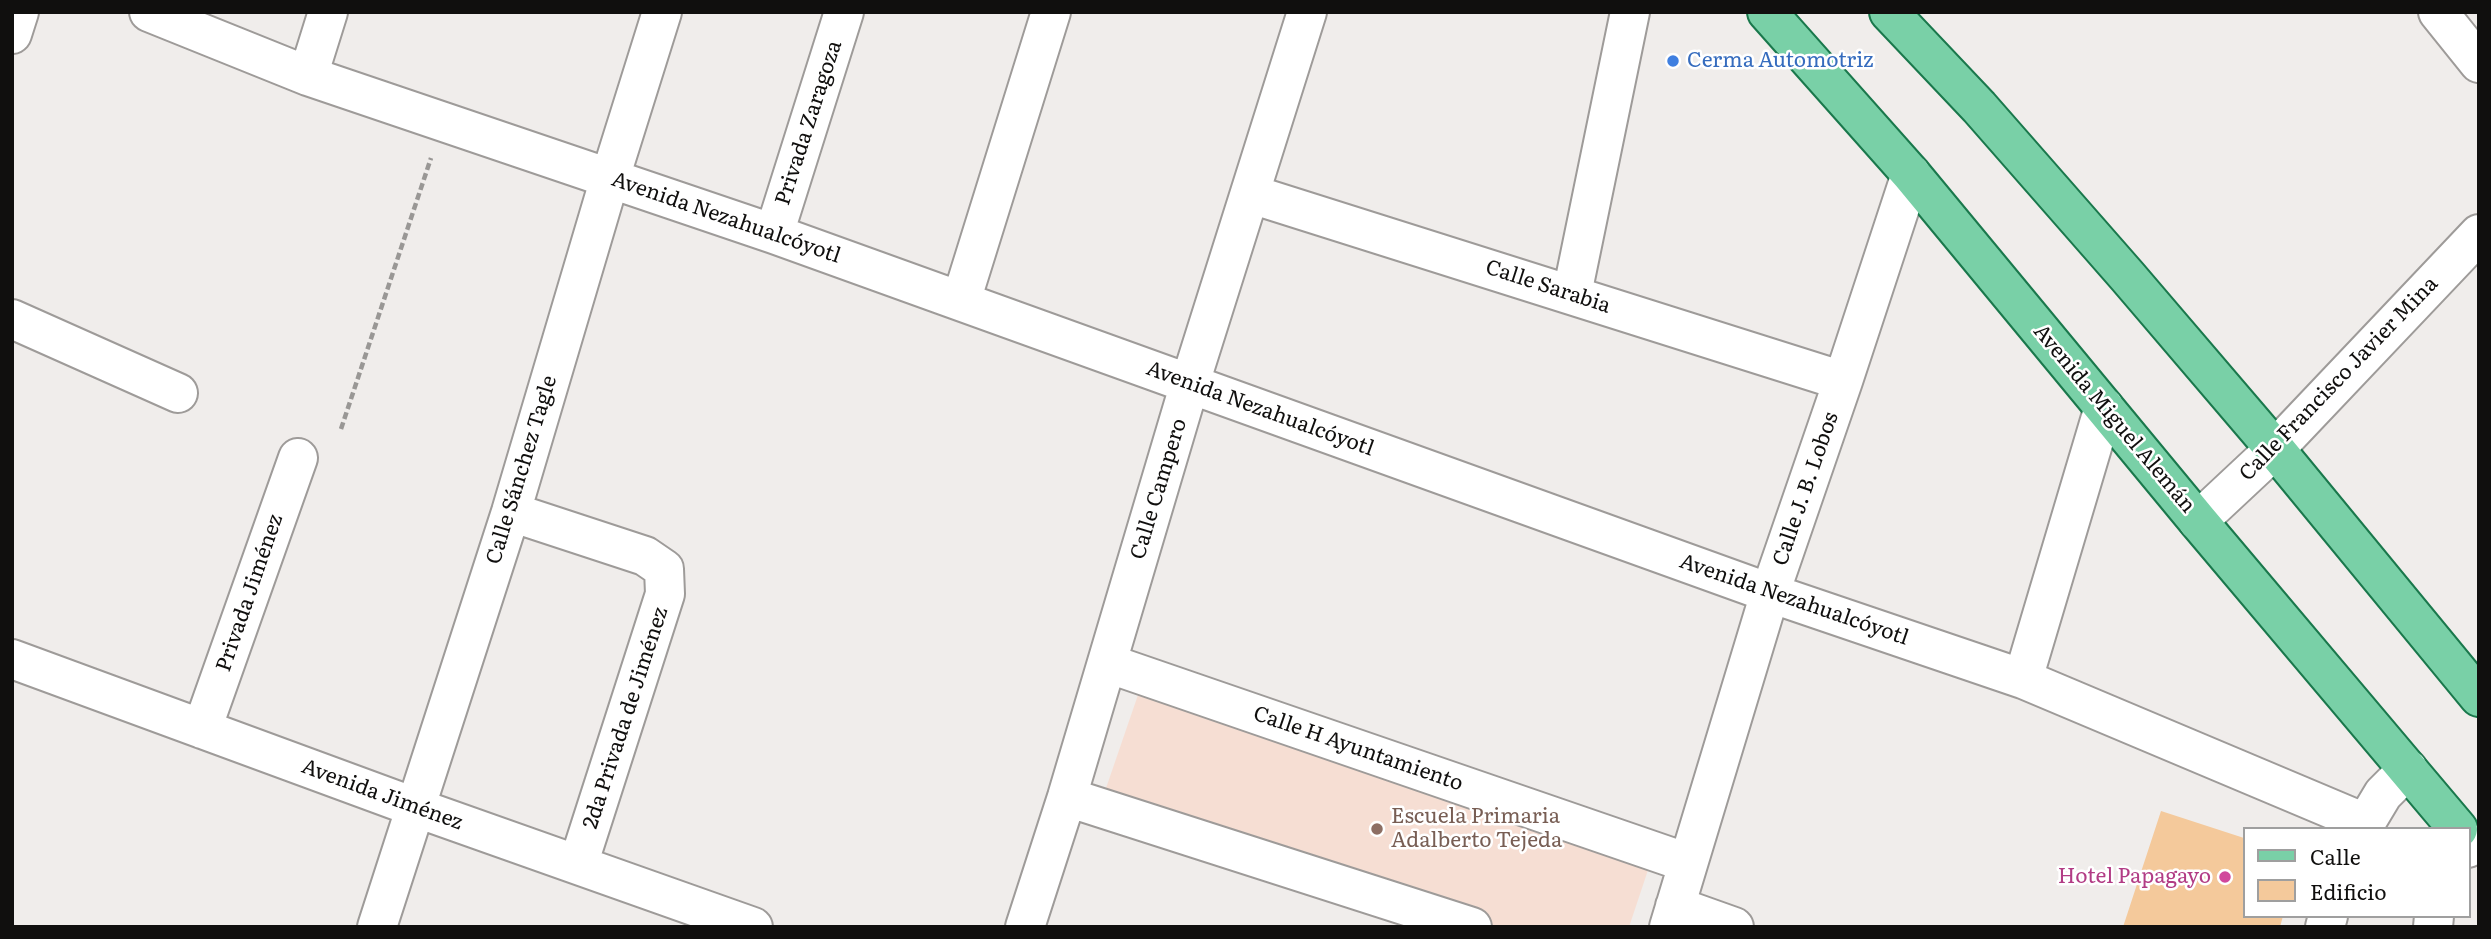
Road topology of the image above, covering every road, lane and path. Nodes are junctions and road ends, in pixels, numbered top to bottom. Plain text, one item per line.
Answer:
1 (19, 12) edge
2 (149, 12) edge
3 (328, 12) edge
4 (662, 12) edge
5 (844, 12) edge
6 (1051, 12) edge
7 (1307, 12) edge
8 (1630, 12) edge
9 (1767, 12) edge
10 (1889, 12) edge
11 (2438, 12) edge
12 (12, 34) edge
13 (2479, 63) edge
14 (308, 76) junction
15 (443, 121) junction
16 (1911, 174) junction
17 (610, 178) junction
18 (1251, 194) junction
19 (774, 234) junction
20 (2479, 234) edge
21 (1572, 294) junction
22 (961, 302) junction
23 (12, 319) edge
24 (1843, 382) junction
25 (1190, 383) junction
26 (178, 393) dead end
27 (2104, 407) junction
28 (341, 429) dead end
29 (2275, 449) junction
30 (298, 458) dead end
31 (511, 512) junction
32 (2198, 521) junction
33 (1770, 593) junction
34 (12, 659) edge
35 (1107, 663) junction
36 (2023, 679) junction
37 (2479, 697) edge
38 (202, 729) junction
39 (2408, 769) junction
40 (1067, 797) junction
41 (417, 808) junction
42 (2363, 826) edge
43 (2456, 827) edge
44 (1688, 863) junction
45 (578, 865) junction
46 (1672, 916) edge
47 (377, 927) edge
48 (753, 927) edge
49 (1025, 927) edge
50 (1472, 927) edge
51 (1734, 927) edge

1 - 12 street
2 - 14 street, Avenida Nezahualcóyotl
3 - 14 street
4 - 17 street, Calle Sánchez Tagle
5 - 19 street, Privada Zaragoza
6 - 22 street
7 - 18 street, Calle Campero
8 - 21 street
9 - 16 main road, Avenida Miguel Alemán
10 - 29 main road
11 - 13 street
14 - 15 street, Avenida Nezahualcóyotl
15 - 17 street, Avenida Nezahualcóyotl
15 - 28 path
16 - 24 street, Calle J. B. Lobos
16 - 27 main road, Avenida Miguel Alemán
17 - 19 street, Avenida Nezahualcóyotl
17 - 31 street, Calle Sánchez Tagle
18 - 21 street, Calle Sarabia
18 - 25 street, Calle Campero
19 - 22 street, Avenida Nezahualcóyotl
20 - 29 street, Calle Francisco Javier Mina
21 - 24 street, Calle Sarabia
22 - 25 street, Avenida Nezahualcóyotl
23 - 26 street
24 - 33 street, Calle J. B. Lobos
25 - 33 street, Avenida Nezahualcóyotl
25 - 35 street, Calle Campero
27 - 32 main road, Avenida Miguel Alemán
27 - 36 street
29 - 32 street, Calle Francisco Javier Mina
29 - 37 main road
30 - 38 street, Privada Jiménez
31 - 41 street, Calle Sánchez Tagle
31 - 45 street, 2da Privada de Jiménez
32 - 39 main road, Avenida Miguel Alemán
33 - 36 street, Avenida Nezahualcóyotl
33 - 44 street, Calle J. B. Lobos
34 - 38 street, Avenida Jiménez
35 - 40 street, Calle Campero
35 - 44 street, Calle H Ayuntamiento
36 - 42 street, Avenida Nezahualcóyotl
38 - 41 street, Avenida Jiménez
39 - 42 street
39 - 43 main road, Avenida Miguel Alemán
40 - 49 street, Calle Campero
40 - 50 street
41 - 45 street, Avenida Jiménez
41 - 47 street, Calle Sánchez Tagle
44 - 46 street, Calle J. B. Lobos
45 - 48 street, Avenida Jiménez
46 - 51 street

